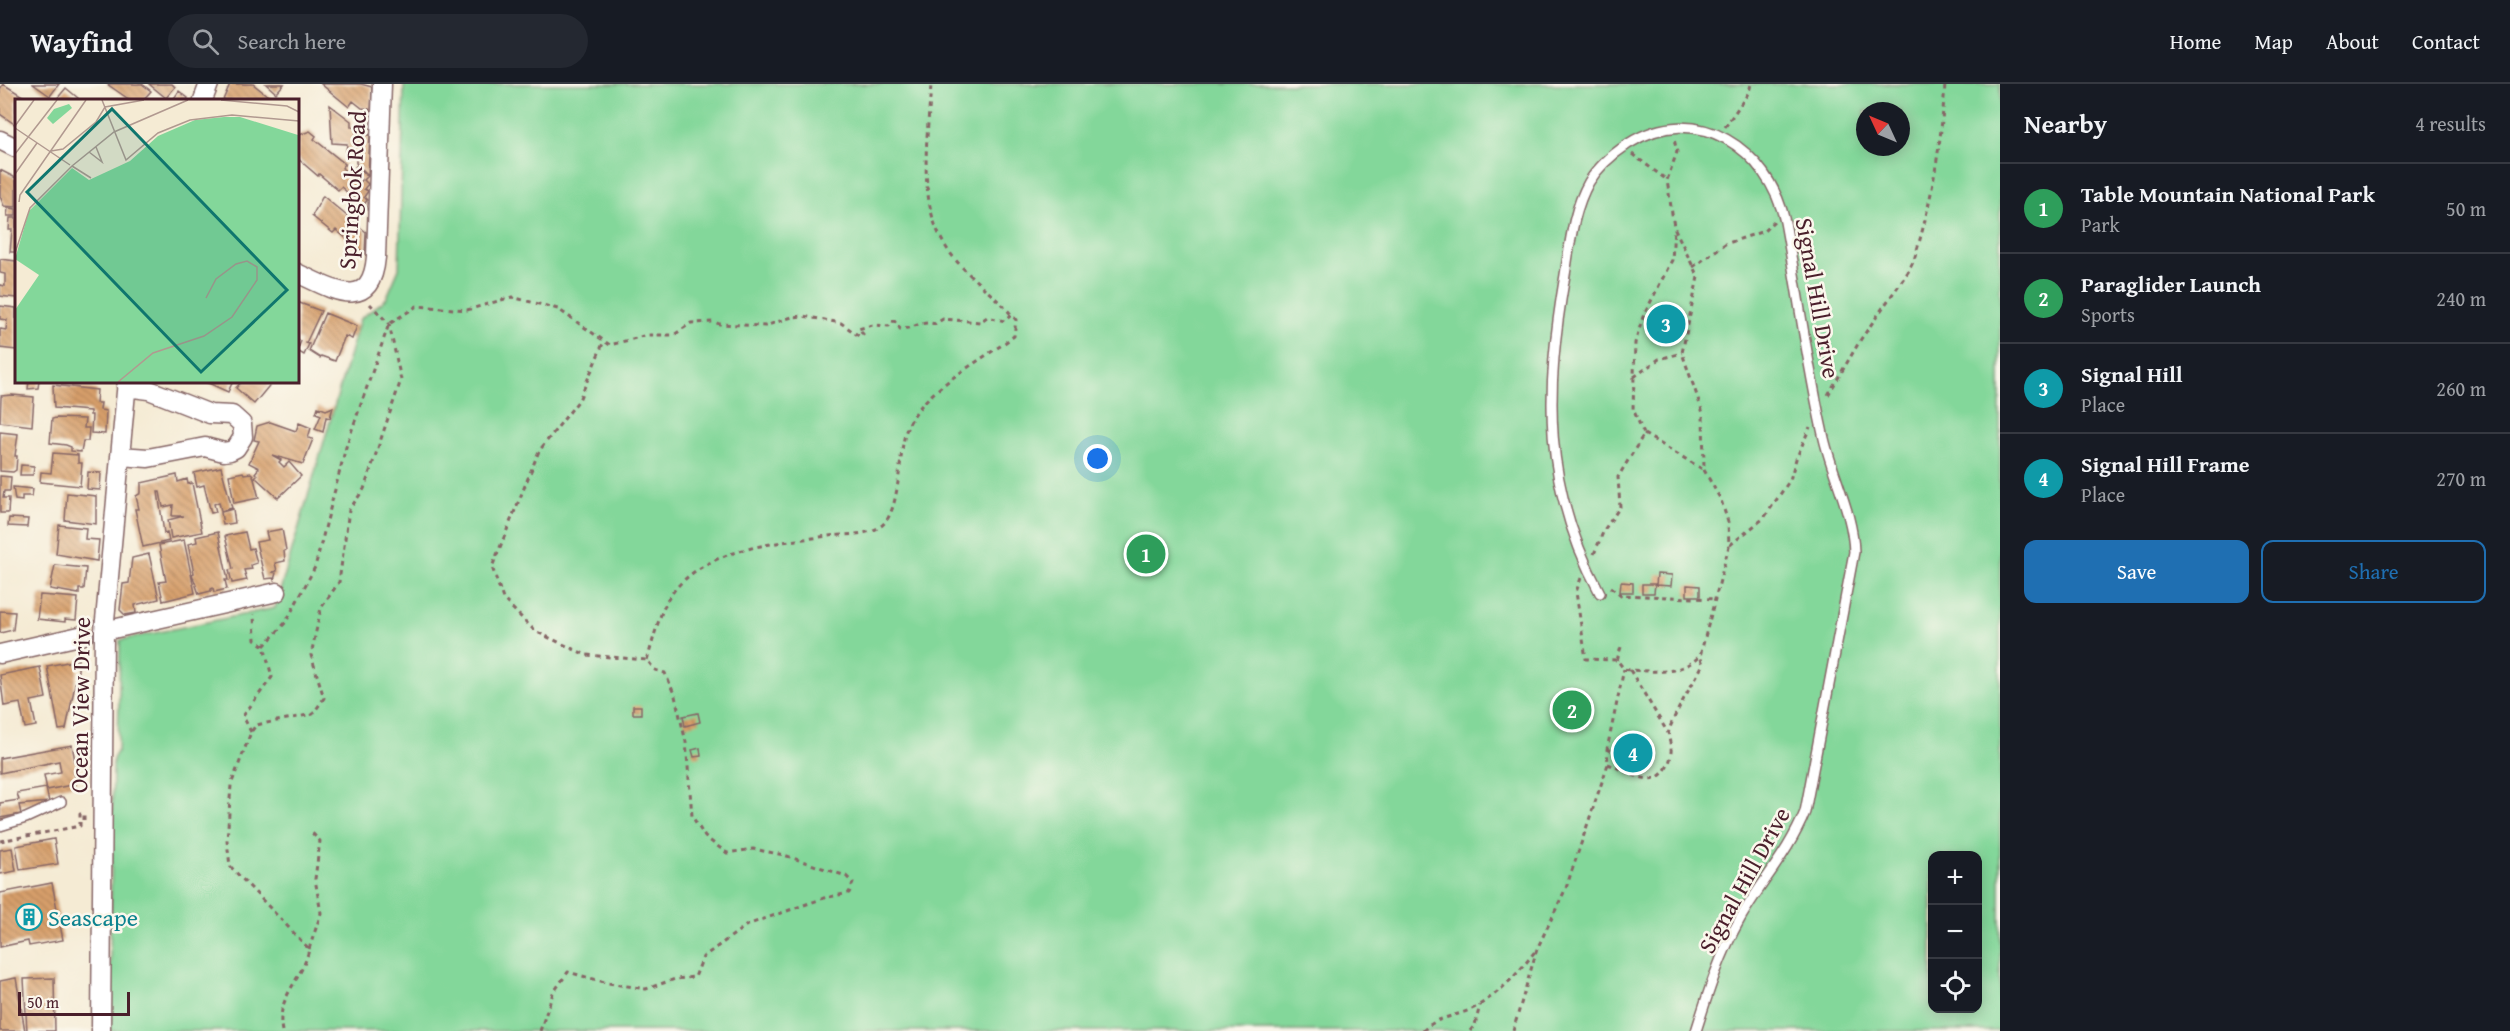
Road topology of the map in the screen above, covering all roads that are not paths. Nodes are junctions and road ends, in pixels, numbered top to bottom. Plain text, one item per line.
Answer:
1 (209, 84) edge
2 (382, 84) edge
3 (203, 99) edge
4 (0, 140) edge
5 (15, 148) edge
6 (298, 273) edge
7 (127, 384) edge
8 (120, 456) junction
9 (277, 592) dead end
10 (1600, 593) dead end
11 (104, 631) junction
12 (84, 635) dead end
13 (0, 654) edge
14 (61, 802) dead end
15 (0, 826) edge
16 (101, 1031) edge
17 (1696, 1031) edge

1 - 3 street
2 - 6 street, Springbok Road
4 - 5 street
7 - 8 street, Ocean View Drive
7 - 8 street
8 - 11 street, Ocean View Drive
9 - 11 street
10 - 17 lane, Signal Hill Drive
11 - 16 street, Ocean View Drive
12 - 13 street
14 - 15 lane

